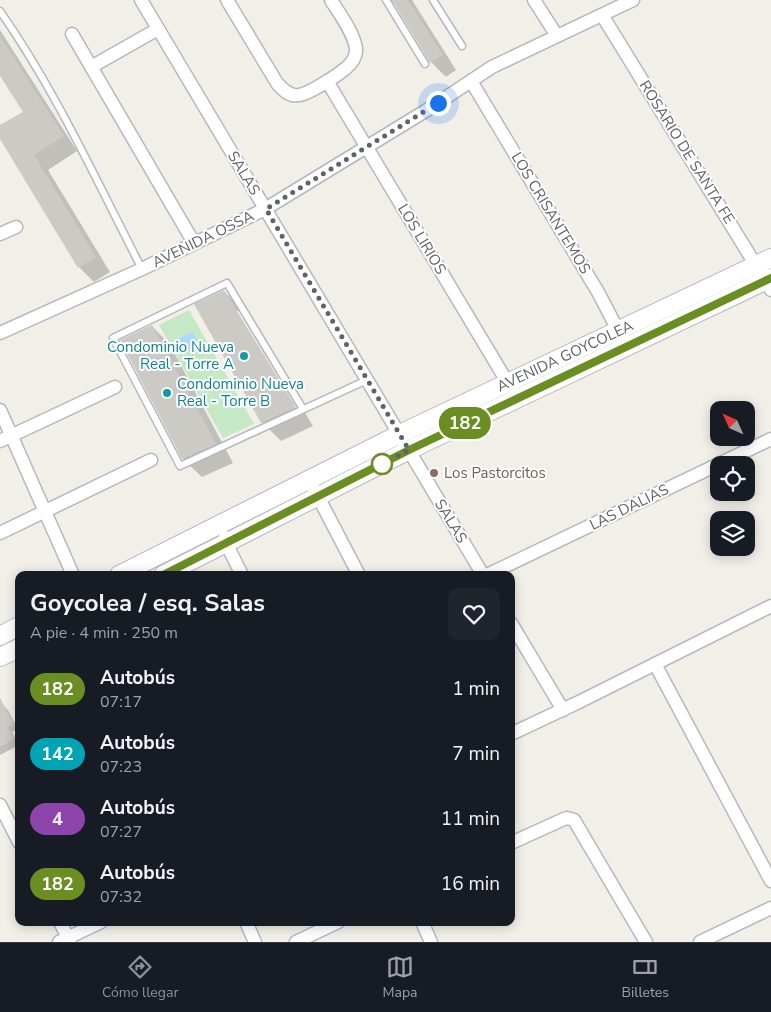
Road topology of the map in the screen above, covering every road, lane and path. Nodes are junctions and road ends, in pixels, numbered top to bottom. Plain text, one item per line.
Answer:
1 (141, 0) edge
2 (227, 0) edge
3 (331, 0) edge
4 (386, 0) edge
5 (433, 0) edge
6 (534, 0) edge
7 (633, 0) edge
8 (0, 11) edge
9 (602, 15) junction
10 (158, 29) junction
11 (72, 34) dead end
12 (557, 36) junction
13 (462, 46) dead end
14 (425, 64) dead end
15 (91, 67) junction
16 (327, 81) junction
17 (471, 81) junction
18 (367, 148) junction
19 (266, 209) junction
20 (16, 227) dead end
21 (0, 234) edge
22 (194, 244) junction
23 (764, 262) edge
24 (142, 269) junction
25 (769, 283) edge
26 (619, 331) junction
27 (0, 333) edge
28 (626, 347) junction
29 (367, 380) junction
30 (114, 387) dead end
31 (512, 391) junction
32 (304, 409) junction
33 (0, 410) edge
34 (400, 434) junction
35 (6, 439) edge
36 (771, 439) edge
37 (409, 450) junction
38 (151, 460) dead end
39 (309, 480) junction
40 (318, 496) junction
41 (45, 512) junction
42 (223, 523) junction
43 (0, 533) edge
44 (226, 543) junction
45 (71, 571) edge
46 (129, 571) edge
47 (171, 571) edge
48 (240, 571) edge
49 (357, 571) edge
50 (481, 571) edge
51 (495, 571) edge
52 (771, 606) edge
53 (15, 628) edge
54 (515, 630) edge
55 (0, 636) edge
56 (15, 650) edge
57 (0, 657) edge
58 (655, 664) junction
59 (563, 710) junction
60 (515, 732) edge
61 (0, 805) edge
62 (15, 834) edge
63 (515, 841) edge
64 (771, 881) edge
65 (771, 908) edge
66 (61, 926) edge
67 (94, 926) edge
68 (248, 926) edge
69 (330, 926) edge
70 (424, 926) edge
71 (66, 941) edge
72 (255, 942) edge
73 (296, 942) edge
74 (431, 942) edge
75 (646, 942) edge
76 (700, 942) edge

1 - 10 street, SALAS
2 - 16 street
3 - 16 street
4 - 14 lane
5 - 13 lane
6 - 12 street
7 - 9 street, AVENIDA OSSA
8 - 24 lane
9 - 12 street, AVENIDA OSSA
9 - 23 street, ROSARIO DE SANTA FE
10 - 15 street
10 - 19 street, SALAS
11 - 15 street
12 - 17 street, AVENIDA OSSA
15 - 22 street
16 - 18 street, LOS LIRIOS
17 - 18 street, AVENIDA OSSA
17 - 26 street, LOS CRISANTEMOS
18 - 19 street, AVENIDA OSSA
18 - 31 street, LOS LIRIOS
19 - 22 street, AVENIDA OSSA
19 - 29 street, SALAS
20 - 21 street
22 - 24 street, AVENIDA OSSA
23 - 25 street, ROSARIO DE SANTA FE
23 - 26 street, AVENIDA GOYCOLEA
24 - 27 street, AVENIDA OSSA
25 - 28 street, AVENIDA GOYCOLEA
26 - 28 street, LOS CRISANTEMOS
26 - 31 street, AVENIDA GOYCOLEA
28 - 31 street, AVENIDA GOYCOLEA
29 - 32 lane
29 - 34 street, SALAS
30 - 35 street
31 - 34 street, AVENIDA GOYCOLEA
31 - 37 street, AVENIDA GOYCOLEA
32 - 32 lane
33 - 35 street
34 - 37 street, SALAS
34 - 39 street, AVENIDA GOYCOLEA
35 - 41 street
36 - 51 street, LAS DALIAS
37 - 40 street, AVENIDA GOYCOLEA
37 - 50 street, SALAS
38 - 41 street
39 - 40 street
39 - 42 street, AVENIDA GOYCOLEA
40 - 44 street, AVENIDA GOYCOLEA
40 - 49 street
41 - 43 street
41 - 45 street
42 - 44 street
42 - 46 street, AVENIDA GOYCOLEA
44 - 47 street, AVENIDA GOYCOLEA
44 - 48 street
52 - 58 street
53 - 55 street
54 - 59 street
56 - 57 street
58 - 59 street
58 - 64 street
59 - 60 street
61 - 62 street
63 - 75 street
65 - 76 street
66 - 71 street
67 - 71 street
68 - 72 street
69 - 73 street
70 - 74 street

